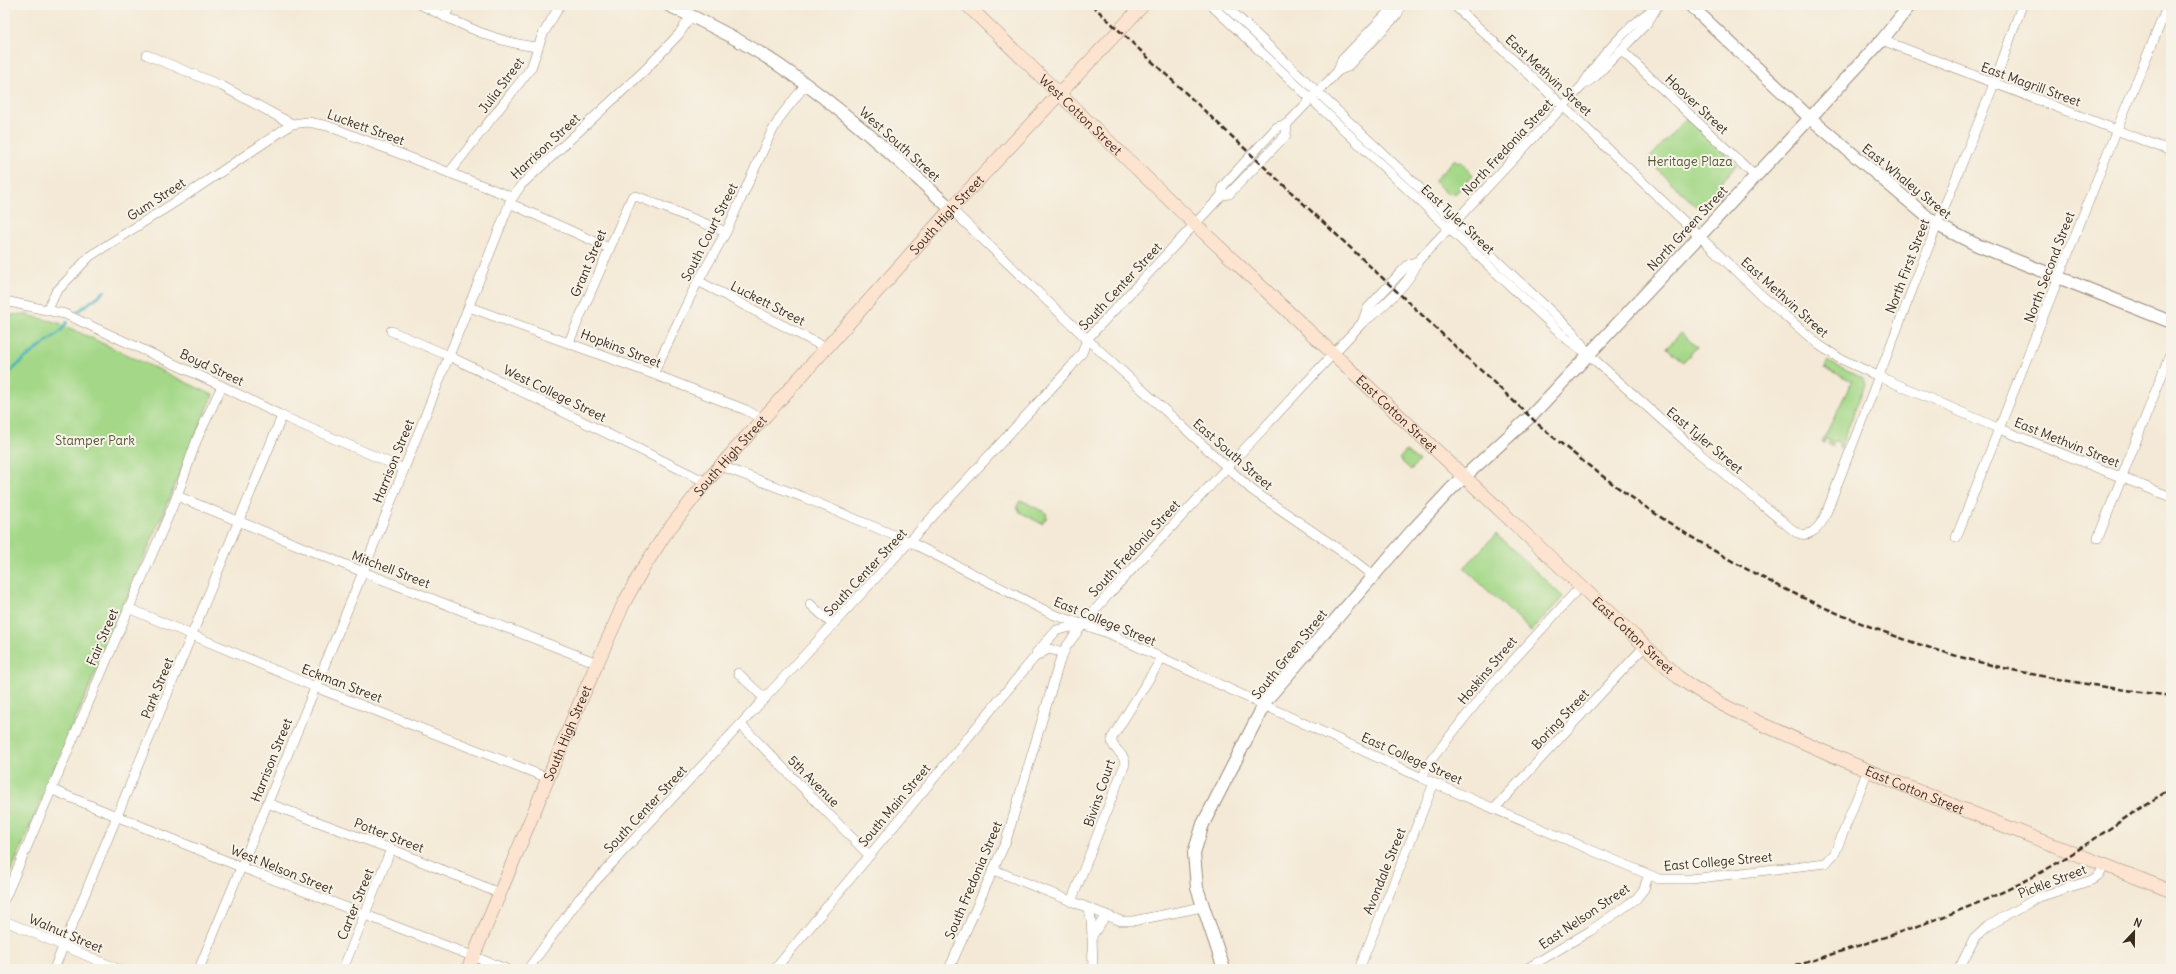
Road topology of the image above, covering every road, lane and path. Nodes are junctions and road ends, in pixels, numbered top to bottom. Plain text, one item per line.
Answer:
1 (420, 5) edge
2 (450, 5) edge
3 (560, 5) edge
4 (668, 5) edge
5 (967, 5) edge
6 (1143, 5) edge
7 (1211, 5) edge
8 (1225, 5) edge
9 (1400, 5) edge
10 (1454, 5) edge
11 (1690, 5) edge
12 (1910, 5) edge
13 (2022, 5) edge
14 (2168, 5) edge
15 (1657, 6) edge
16 (691, 16) junction
17 (445, 17) junction
18 (1882, 40) junction
19 (538, 47) junction
20 (1621, 50) junction
21 (147, 55) dead end
22 (806, 84) junction
23 (1994, 84) junction
24 (1582, 86) junction
25 (1059, 93) junction
26 (1315, 96) junction
27 (1563, 106) junction
28 (1810, 118) junction
29 (292, 124) junction
30 (1287, 124) junction
31 (2117, 130) junction
32 (2171, 151) edge
33 (449, 173) junction
34 (1755, 176) junction
35 (1222, 194) junction
36 (511, 200) junction
37 (951, 209) junction
38 (1196, 224) junction
39 (1452, 225) junction
40 (1937, 225) junction
41 (726, 232) junction
42 (1699, 236) junction
43 (609, 248) junction
44 (2059, 278) junction
45 (698, 281) junction
46 (1393, 288) joint
47 (6, 304) edge
48 (469, 306) junction
49 (48, 310) junction
50 (2171, 322) edge
51 (391, 331) dead end
52 (1087, 339) junction
53 (569, 342) junction
54 (826, 348) junction
55 (2171, 352) edge
56 (1334, 353) junction
57 (1588, 354) junction
58 (449, 356) junction
59 (653, 374) junction
60 (1878, 376) junction
61 (222, 386) junction
62 (1532, 415) joint
63 (282, 416) junction
64 (762, 419) junction
65 (2000, 429) junction
66 (721, 466) junction
67 (1226, 467) junction
68 (404, 469) junction
69 (1465, 476) junction
70 (2122, 478) junction
71 (706, 482) junction
72 (177, 496) junction
73 (2171, 497) edge
74 (240, 522) junction
75 (1811, 533) joint
76 (1956, 538) dead end
77 (2098, 538) dead end
78 (910, 542) junction
79 (363, 572) junction
80 (1372, 575) junction
81 (1581, 586) junction
82 (810, 604) dead end
83 (128, 608) junction
84 (833, 625) junction
85 (1083, 625) junction
86 (192, 636) junction
87 (1644, 647) junction
88 (1064, 652) junction
89 (1034, 658) junction
90 (1162, 658) junction
91 (597, 663) junction
92 (738, 673) dead end
93 (315, 688) junction
94 (765, 699) junction
95 (1263, 706) junction
96 (741, 726) junction
97 (1868, 770) junction
98 (548, 778) junction
99 (1422, 778) junction
100 (1434, 783) junction
101 (50, 789) junction
102 (267, 803) junction
103 (1494, 809) junction
104 (117, 816) junction
105 (391, 849) junction
106 (869, 855) junction
107 (2104, 865) junction
108 (241, 867) junction
109 (994, 870) junction
110 (1648, 876) junction
111 (2171, 892) edge
112 (500, 893) junction
113 (5, 898) edge
114 (1071, 902) junction
115 (1202, 907) junction
116 (1088, 909) junction
117 (364, 916) junction
118 (1106, 916) junction
119 (5, 921) edge
120 (1092, 936) junction
121 (64, 946) junction
122 (470, 963) edge
123 (54, 969) edge
124 (118, 969) edge
125 (199, 969) edge
126 (344, 969) edge
127 (506, 969) edge
128 (528, 969) edge
129 (775, 969) edge
130 (949, 969) edge
131 (1093, 969) edge
132 (1224, 969) edge
133 (1359, 969) edge
134 (1526, 969) edge
135 (1959, 969) edge

1 - 17 street
2 - 17 street
3 - 19 street, Julia Street
4 - 16 street, West South Street
5 - 25 main road, West Cotton Street
6 - 25 main road, South High Street
7 - 26 street
8 - 26 street
9 - 26 street
10 - 27 street, East Methvin Street
11 - 28 street, East Whaley Street
12 - 18 street, North Green Street
13 - 23 street, North First Street
14 - 31 street, North Second Street
15 - 20 street, North Fredonia Street
15 - 24 street, North Fredonia Street
16 - 22 street, West South Street
16 - 36 street, Harrison Street
17 - 19 street
18 - 23 street, East Magrill Street
18 - 28 street, North Green Street
19 - 33 street, Julia Street
20 - 24 street, North Fredonia Street
20 - 34 street, Hoover Street
21 - 29 street
22 - 37 street, West South Street
22 - 41 street, South Court Street
23 - 31 street, East Magrill Street
23 - 40 street, North First Street
24 - 27 street, North Fredonia Street
25 - 37 main road, South High Street
25 - 38 main road, West Cotton Street
26 - 30 street
26 - 39 street, East Tyler Street
27 - 39 street, North Fredonia Street
27 - 42 street, East Methvin Street
28 - 34 street, North Green Street
28 - 40 street, East Whaley Street
29 - 33 street, Luckett Street
29 - 49 street, Gum Street
30 - 35 street, South Center Street
30 - 35 street, South Center Street
31 - 32 street, East Magrill Street
31 - 44 street, North Second Street
33 - 36 street, Luckett Street
34 - 42 street, North Green Street
35 - 38 street, South Center Street
36 - 43 street, Luckett Street
36 - 48 street, Harrison Street
37 - 52 street, West South Street
37 - 54 main road, South High Street
38 - 52 street, South Center Street
38 - 56 main road, East Cotton Street
39 - 46 street, North Fredonia Street
39 - 57 street, East Tyler Street
40 - 44 street, East Whaley Street
40 - 60 street, North First Street
41 - 43 street, Grant Street
41 - 45 street, South Court Street
42 - 57 street, North Green Street
42 - 60 street, East Methvin Street
43 - 53 street, Grant Street
44 - 50 street, East Whaley Street
44 - 65 street, North Second Street
45 - 54 street, Luckett Street
45 - 59 street, South Court Street
46 - 56 street, South Fredonia Street
47 - 49 street, Boyd Street
48 - 53 street, Hopkins Street
48 - 58 street, Harrison Street
49 - 61 street, Boyd Street
51 - 58 street, West College Street
52 - 67 street, East South Street
52 - 78 street, South Center Street
53 - 59 street, Hopkins Street
54 - 64 main road, South High Street
55 - 70 street
56 - 67 street, South Fredonia Street
56 - 69 main road, East Cotton Street
57 - 62 street, North Green Street
57 - 75 street, East Tyler Street
58 - 68 street, Harrison Street
58 - 71 street, West College Street
59 - 64 street, Hopkins Street
60 - 65 street, East Methvin Street
60 - 75 street, North First Street
61 - 63 street, Boyd Street
61 - 72 street, Fair Street
62 - 69 street, South Green Street
63 - 68 street, Boyd Street
63 - 74 street, Park Street
64 - 66 main road, South High Street
65 - 70 street, East Methvin Street
65 - 76 street, North Second Street
66 - 71 main road, South High Street
66 - 78 street
67 - 80 street, East South Street
67 - 85 street, South Fredonia Street
68 - 79 street, Harrison Street
69 - 80 street, South Green Street
69 - 81 main road, East Cotton Street
70 - 73 street, East Methvin Street
70 - 77 street
71 - 91 main road, South High Street
72 - 74 street, Mitchell Street
72 - 83 street, Fair Street
74 - 79 street, Mitchell Street
74 - 86 street, Park Street
78 - 84 street, South Center Street
78 - 85 street, East College Street
79 - 91 street, Mitchell Street
79 - 93 street, Harrison Street
80 - 95 street, South Green Street
81 - 87 main road, East Cotton Street
81 - 99 street, Hoskins Street
82 - 84 street
83 - 86 street, Eckman Street
83 - 101 street, Fair Street
84 - 94 street, South Center Street
85 - 88 street, South Fredonia Street
85 - 89 street, South Main Street
85 - 90 street, East College Street
86 - 93 street, Eckman Street
86 - 104 street, Park Street
87 - 97 main road, East Cotton Street
87 - 103 street, Boring Street
88 - 89 street, South Main Street
88 - 109 street, South Fredonia Street
89 - 106 street, South Main Street
90 - 95 street, East College Street
90 - 114 street, Bivins Court
91 - 98 main road, South High Street
92 - 94 street
93 - 98 street, Eckman Street
93 - 102 street, Harrison Street
94 - 96 street, South Center Street
95 - 99 street, East College Street
95 - 115 street, South Green Street
96 - 106 street, 5th Avenue
96 - 128 street, South Center Street
97 - 107 main road, East Cotton Street
97 - 110 street, East College Street
98 - 112 main road, South High Street
99 - 100 street, East College Street
100 - 103 street, East College Street
100 - 133 street, Avondale Street
101 - 104 street, West Nelson Street
101 - 113 street, Fair Street
102 - 105 street, Potter Street
102 - 108 street, Harrison Street
103 - 110 street, East College Street
104 - 108 street, West Nelson Street
104 - 121 street, Park Street
105 - 112 street, Potter Street
105 - 117 street, Carter Street
106 - 129 street, South Main Street
107 - 111 main road, East Cotton Street
107 - 135 street, Pickle Street
108 - 117 street, West Nelson Street
108 - 125 street, Harrison Street
109 - 114 street
109 - 130 street, South Fredonia Street
110 - 134 street, East Nelson Street
112 - 122 main road, South High Street
114 - 116 street
115 - 118 street
115 - 132 street, South Green Street
116 - 118 street
116 - 120 street
117 - 122 street, West Nelson Street
117 - 126 street, Carter Street
118 - 120 street
119 - 121 street, Walnut Street
120 - 131 street
121 - 123 street, Park Street
121 - 124 street, Walnut Street
122 - 127 street, West Nelson Street

